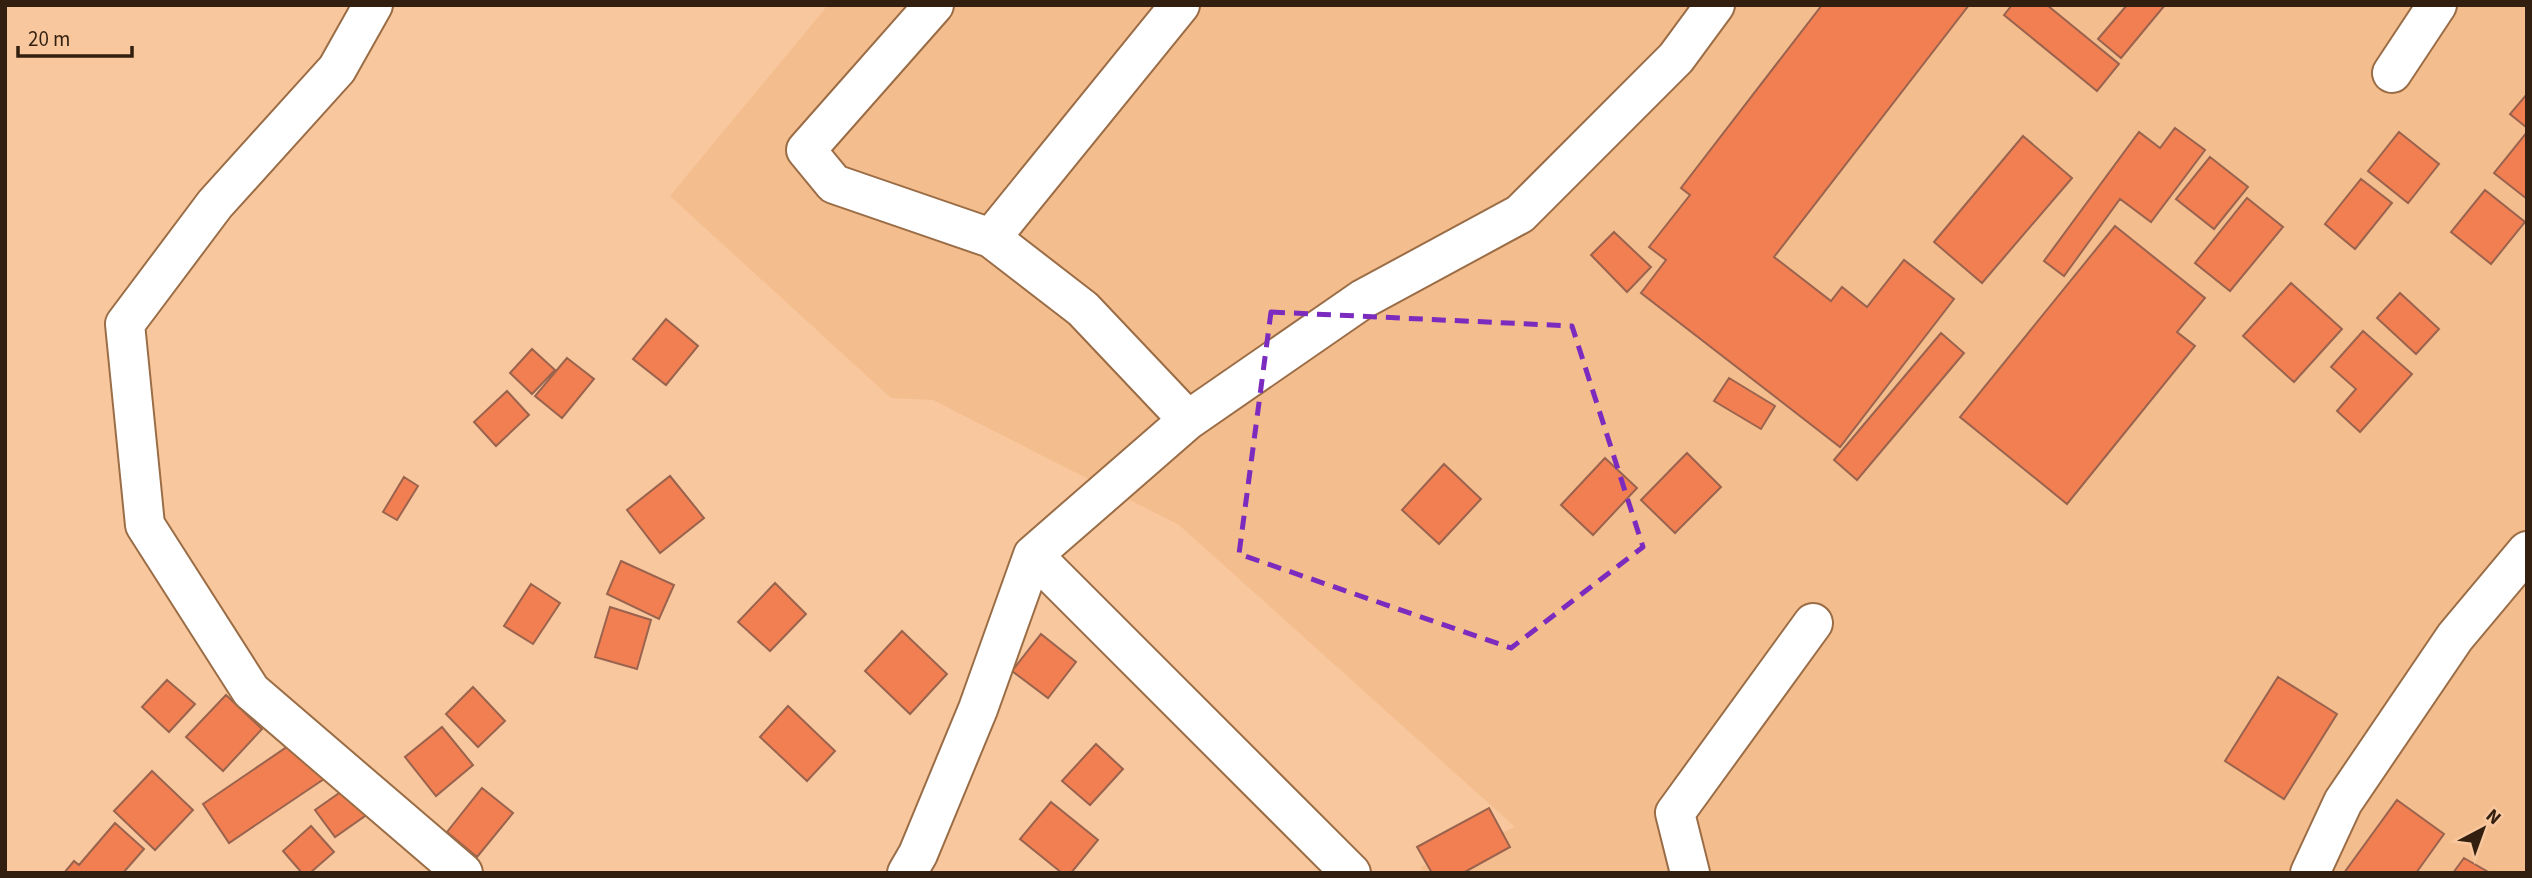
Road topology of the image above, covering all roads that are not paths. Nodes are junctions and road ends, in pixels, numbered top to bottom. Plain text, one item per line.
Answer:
1 (373, 5) edge
2 (934, 5) edge
3 (1181, 5) edge
4 (1715, 5) edge
5 (2437, 5) edge
6 (2392, 73) dead end
7 (991, 237) junction
8 (1188, 420) junction
9 (2527, 551) edge
10 (1033, 555) junction
11 (1813, 623) dead end
12 (463, 873) edge
13 (907, 873) edge
14 (1350, 873) edge
15 (1690, 873) edge
16 (2310, 873) edge

1 - 12 street
2 - 7 street
3 - 7 street
4 - 8 street
5 - 6 street
7 - 8 street
8 - 10 street
9 - 16 street
10 - 13 street
10 - 14 street
11 - 15 street

